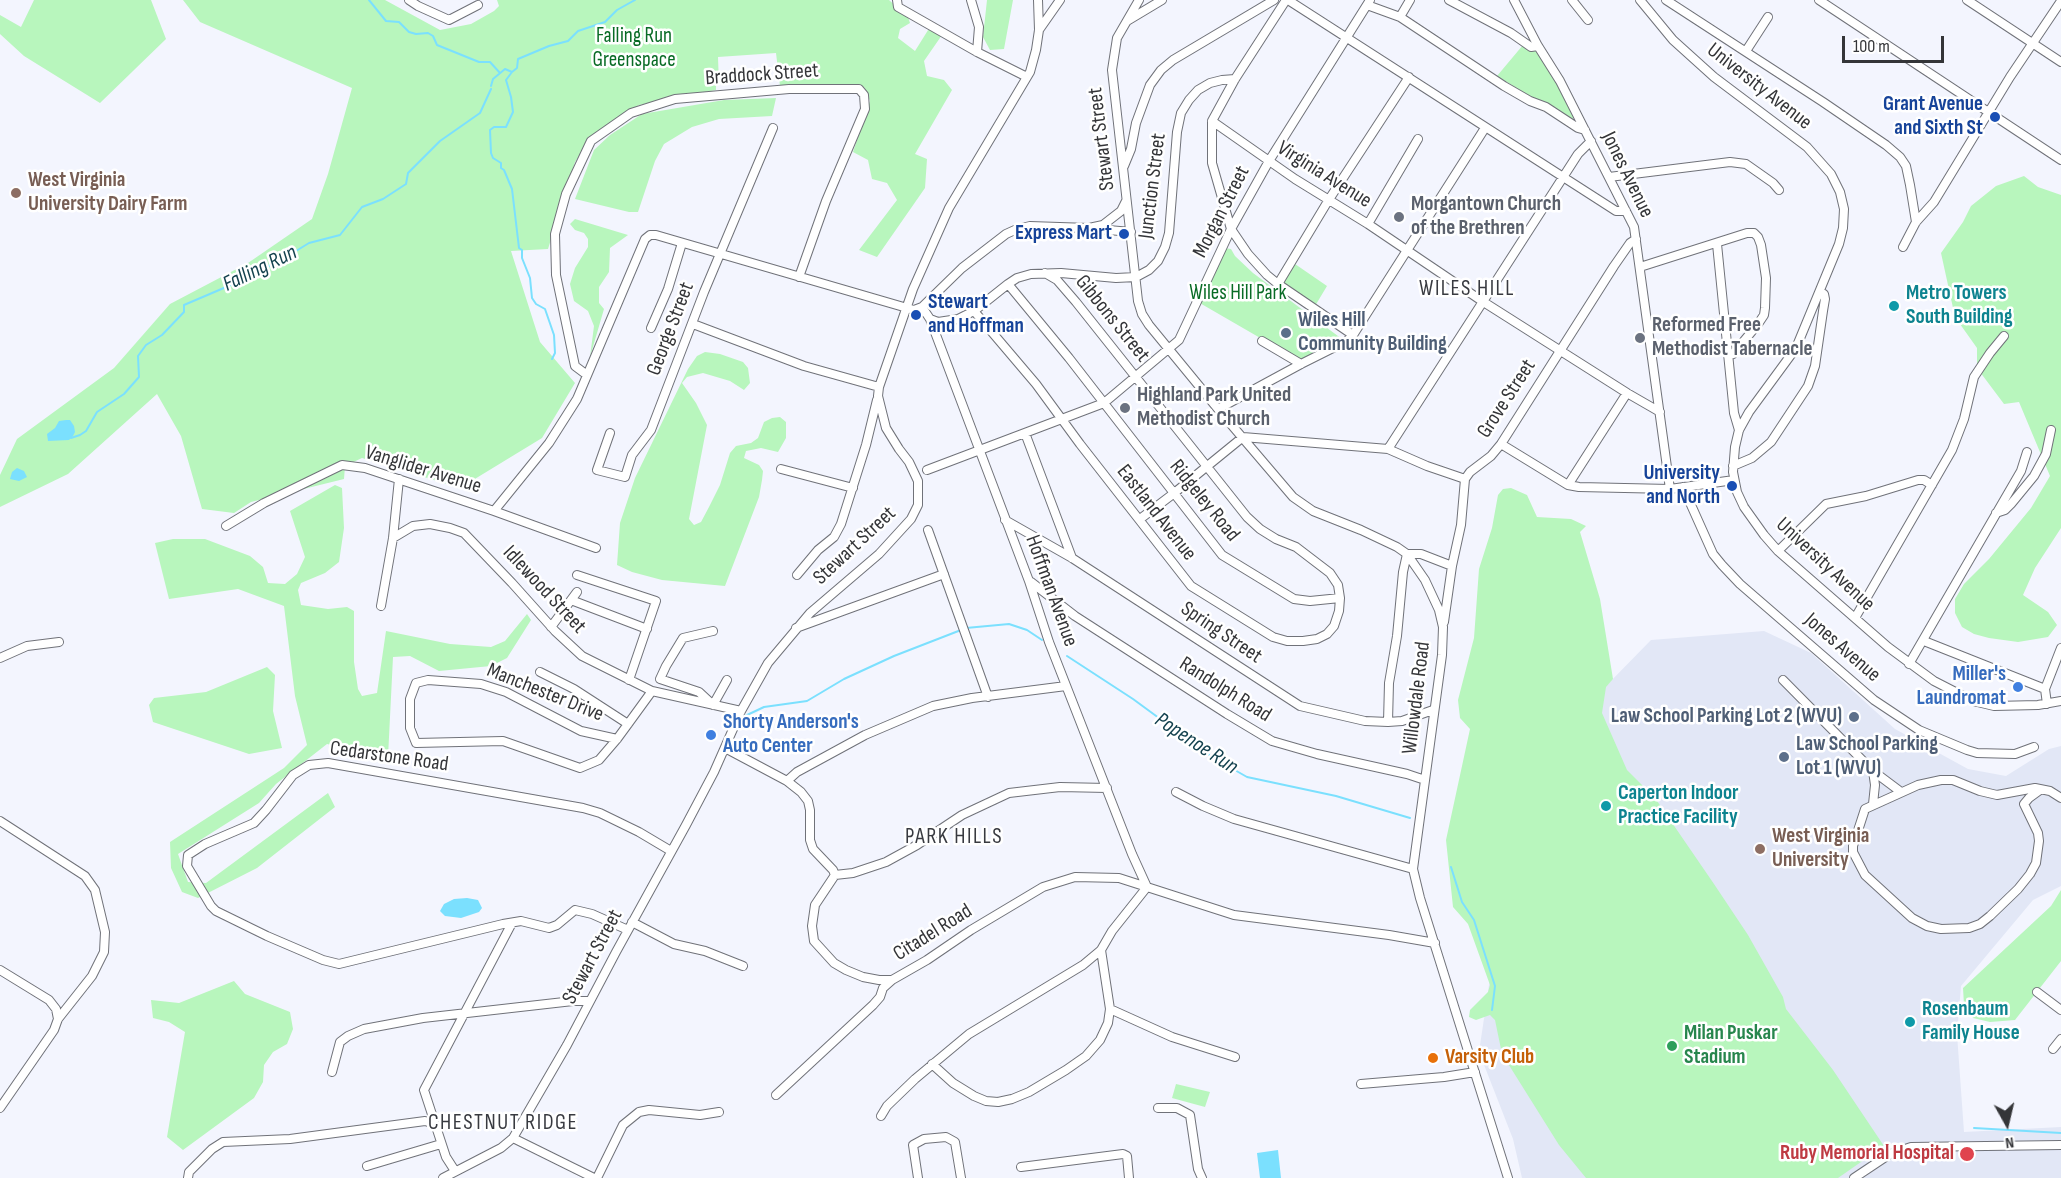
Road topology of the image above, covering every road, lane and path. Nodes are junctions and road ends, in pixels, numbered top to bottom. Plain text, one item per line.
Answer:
1 (409, 0) edge
2 (897, 0) edge
3 (972, 0) edge
4 (1038, 0) edge
5 (1060, 0) edge
6 (1139, 0) edge
7 (1162, 0) edge
8 (1274, 0) edge
9 (1287, 0) edge
10 (1410, 0) edge
11 (1449, 0) edge
12 (1514, 0) edge
13 (1572, 0) edge
14 (1640, 0) edge
15 (1666, 0) edge
16 (1819, 0) edge
17 (1967, 0) edge
18 (2061, 1) edge
19 (1368, 2) edge
20 (478, 5) dead end
21 (1400, 17) junction
22 (1768, 17) dead end
23 (1588, 20) dead end
24 (1125, 23) junction
25 (1039, 30) junction
26 (1347, 38) junction
27 (2033, 44) junction
28 (1538, 46) junction
29 (1746, 51) junction
30 (977, 52) junction
31 (2061, 62) edge
32 (1027, 77) junction
33 (1409, 77) junction
34 (1235, 79) junction
35 (1988, 113) junction
36 (1212, 121) junction
37 (773, 128) dead end
38 (1485, 128) junction
39 (1585, 130) junction
40 (1418, 139) dead end
41 (1591, 141) junction
42 (2061, 160) edge
43 (1269, 161) junction
44 (1123, 167) junction
45 (1563, 177) junction
46 (1609, 177) junction
47 (1779, 190) dead end
48 (1127, 198) junction
49 (1328, 201) junction
50 (1626, 212) junction
51 (1916, 222) junction
52 (1368, 224) junction
53 (1089, 228) junction
54 (1231, 229) junction
55 (1131, 232) junction
56 (1636, 239) junction
57 (682, 243) junction
58 (1716, 244) junction
59 (1903, 247) dead end
60 (1408, 250) junction
61 (720, 254) junction
62 (1640, 267) junction
63 (1045, 273) junction
64 (799, 277) junction
65 (1136, 277) junction
66 (1008, 284) junction
67 (1278, 284) junction
68 (1820, 292) junction
69 (1482, 301) junction
70 (922, 307) junction
71 (906, 309) junction
72 (974, 311) junction
73 (930, 320) junction
74 (693, 324) junction
75 (651, 328) dead end
76 (1353, 335) junction
77 (2004, 336) dead end
78 (1262, 341) dead end
79 (1169, 350) junction
80 (1560, 351) junction
81 (1729, 356) junction
82 (1300, 364) junction
83 (587, 375) junction
84 (1136, 377) junction
85 (878, 392) junction
86 (1628, 393) junction
87 (1104, 403) junction
88 (1218, 409) junction
89 (1660, 412) junction
90 (1062, 420) junction
91 (1739, 430) junction
92 (2051, 430) dead end
93 (610, 433) dead end
94 (1026, 433) junction
95 (1243, 437) junction
96 (1501, 444) junction
97 (1388, 448) junction
98 (980, 450) junction
99 (2027, 452) dead end
100 (1208, 465) junction
101 (1733, 465) junction
102 (781, 469) dead end
103 (927, 470) dead end
104 (399, 479) junction
105 (1465, 479) junction
106 (1734, 480) junction
107 (1568, 485) junction
108 (1932, 485) junction
109 (1683, 487) junction
110 (853, 488) junction
111 (1670, 489) junction
112 (1173, 494) junction
113 (494, 511) junction
114 (1996, 513) junction
115 (1140, 519) junction
116 (1005, 520) junction
117 (226, 526) dead end
118 (928, 530) dead end
119 (393, 537) junction
120 (596, 548) dead end
121 (1778, 551) junction
122 (1407, 554) junction
123 (1072, 558) junction
124 (1452, 566) junction
125 (944, 574) junction
126 (577, 575) dead end
127 (797, 575) dead end
128 (1029, 582) junction
129 (577, 592) dead end
130 (1340, 598) junction
131 (571, 600) junction
132 (381, 606) dead end
133 (1855, 618) junction
134 (551, 627) junction
135 (1443, 627) junction
136 (796, 628) junction
137 (647, 629) junction
138 (713, 631) dead end
139 (1924, 641) junction
140 (59, 642) dead end
141 (2061, 648) edge
142 (0, 658) edge
143 (1909, 664) junction
144 (540, 672) dead end
145 (629, 680) junction
146 (728, 680) dead end
147 (1783, 680) dead end
148 (1066, 686) junction
149 (2045, 689) junction
150 (652, 691) junction
151 (988, 697) junction
152 (2061, 701) edge
153 (2047, 704) junction
154 (713, 705) junction
155 (1433, 710) junction
156 (741, 711) junction
157 (1388, 722) junction
158 (628, 724) junction
159 (617, 739) junction
160 (2034, 747) dead end
161 (724, 748) junction
162 (1873, 771) junction
163 (1425, 780) junction
164 (787, 781) junction
165 (1107, 788) junction
166 (2040, 790) junction
167 (1176, 792) dead end
168 (1900, 792) junction
169 (2061, 798) edge
170 (1873, 804) junction
171 (0, 821) edge
172 (671, 851) junction
173 (1413, 869) junction
174 (835, 875) junction
175 (1147, 887) junction
176 (512, 922) junction
177 (630, 926) junction
178 (1435, 943) junction
179 (1101, 950) junction
180 (743, 966) dead end
181 (0, 970) edge
182 (892, 980) junction
183 (2037, 992) dead end
184 (590, 1001) junction
185 (1110, 1009) junction
186 (2061, 1010) edge
187 (463, 1014) junction
188 (58, 1019) junction
189 (2061, 1039) edge
190 (2053, 1048) dead end
191 (1235, 1057) dead end
192 (932, 1064) junction
193 (332, 1072) dead end
194 (1475, 1072) junction
195 (1361, 1084) dead end
196 (776, 1095) dead end
197 (0, 1108) edge
198 (1158, 1108) dead end
199 (719, 1113) dead end
200 (881, 1116) dead end
201 (435, 1124) junction
202 (513, 1138) junction
203 (441, 1144) junction
204 (2061, 1145) edge
205 (366, 1166) dead end
206 (1021, 1167) dead end
207 (455, 1171) junction
208 (188, 1178) edge
209 (443, 1178) edge
210 (596, 1178) edge
211 (918, 1178) edge
212 (961, 1178) edge
213 (1129, 1178) edge
214 (1202, 1178) edge
215 (1508, 1178) edge
216 (1854, 1178) edge

1 - 20 street
2 - 30 street
3 - 30 street
4 - 25 street
5 - 25 street
6 - 24 street, Stewart Street
7 - 24 street
8 - 44 street
9 - 26 street
9 - 34 street
10 - 21 street
11 - 28 street
12 - 28 street, Jones Avenue
13 - 23 street
14 - 68 street, University Avenue
15 - 29 street
16 - 35 street
17 - 27 street
18 - 27 street
19 - 21 street
19 - 26 street, Morgan Street
21 - 39 street
22 - 29 street
24 - 44 street, Stewart Street
25 - 32 street
26 - 33 street
26 - 43 street, Morgan Street
27 - 31 street
27 - 35 street
28 - 39 street, Jones Avenue
29 - 51 street
30 - 32 street
32 - 71 street
33 - 38 street
33 - 49 street
34 - 36 street
34 - 65 street, Junction Street
35 - 42 street
35 - 51 street
36 - 43 street, Virginia Avenue
36 - 54 street
37 - 61 street, George Street
38 - 45 street
38 - 60 street
39 - 41 street, Jones Avenue
40 - 52 street
41 - 45 street
41 - 46 street, Jones Avenue
43 - 49 street, Virginia Avenue
43 - 54 street, Morgan Street
44 - 48 street, Stewart Street
45 - 50 street
45 - 69 street
46 - 47 street
46 - 50 street, Jones Avenue
48 - 53 street, Stewart Street
48 - 55 street, Willowdale Road
49 - 52 street, Virginia Avenue
49 - 67 street
50 - 56 street, Jones Avenue
51 - 59 street
52 - 60 street, Virginia Avenue
53 - 55 street
53 - 70 street, Stewart Street
54 - 67 street
54 - 79 street, Morgan Street
55 - 65 street, Willowdale Road
56 - 62 street, Jones Avenue
56 - 80 street, Grove Street
57 - 61 street, Vanglider Avenue
57 - 75 street
57 - 83 street, Vanglider Avenue
58 - 62 street
58 - 81 street
58 - 81 street
60 - 69 street, Virginia Avenue
60 - 76 street
61 - 64 street, Vanglider Avenue
61 - 74 street, George Street
62 - 89 street, Jones Avenue
63 - 65 street
63 - 66 street
63 - 84 street, Gibbons Street
64 - 71 street, Vanglider Avenue
64 - 83 street, Braddock Street
65 - 79 street, Willowdale Road
66 - 72 street
66 - 87 street, Ridgeley Road
67 - 76 street
68 - 91 street, University Avenue
68 - 101 street
69 - 80 street, Virginia Avenue
69 - 97 street
70 - 71 street
70 - 73 street, Hoffman Avenue
71 - 85 street
72 - 73 street
72 - 90 street, Eastland Avenue
73 - 98 street, Hoffman Avenue
74 - 85 street
74 - 93 street, George Street
76 - 82 street
77 - 108 street
78 - 82 street
79 - 84 street, Morgan Street
79 - 88 street, Willowdale Road
80 - 86 street, Virginia Avenue
80 - 96 street, Grove Street
81 - 91 street
82 - 88 street
83 - 113 street, Vanglider Avenue
84 - 87 street, Morgan Street
84 - 100 street, Gibbons Street
85 - 110 street
85 - 136 street, Stewart Street
86 - 89 street, Virginia Avenue
86 - 107 street
87 - 90 street, Morgan Street
87 - 112 street, Ridgeley Road
88 - 95 street, Willowdale Road
89 - 111 street, Jones Avenue
90 - 94 street, Morgan Street
90 - 115 street, Eastland Avenue
91 - 101 street, University Avenue
92 - 114 street
94 - 98 street, Morgan Street
94 - 123 street
95 - 97 street
95 - 100 street
95 - 122 street, Willowdale Road
96 - 105 street, Grove Street
96 - 107 street
97 - 105 street
98 - 103 street, Morgan Street
98 - 116 street, Hoffman Avenue
99 - 114 street
100 - 112 street
100 - 130 street, Gibbons Street
101 - 106 street, University Avenue
102 - 110 street
104 - 113 street, Vanglider Avenue
104 - 117 street, Vanglider Avenue
104 - 119 street
105 - 124 street
106 - 109 street
106 - 121 street, University Avenue
107 - 111 street
108 - 121 street
108 - 133 street
109 - 111 street
109 - 160 street, Jones Avenue
110 - 127 street
112 - 115 street
112 - 130 street, Ridgeley Road
113 - 120 street
114 - 139 street
115 - 130 street, Eastland Avenue
116 - 123 street, Spring Street
116 - 128 street, Hoffman Avenue
118 - 125 street
119 - 132 street
119 - 134 street, Idlewood Street
121 - 133 street, University Avenue
122 - 124 street
122 - 135 street, Willowdale Road
122 - 157 street
123 - 157 street, Spring Street
124 - 135 street
125 - 136 street
125 - 151 street
126 - 137 street
128 - 148 street, Hoffman Avenue
128 - 163 street, Randolph Road
129 - 131 street
131 - 134 street
131 - 137 street
133 - 143 street, University Avenue
134 - 145 street, Idlewood Street
135 - 155 street, Willowdale Road
136 - 156 street, Stewart Street
137 - 145 street
138 - 154 street
139 - 143 street
139 - 149 street
140 - 142 street
141 - 149 street
143 - 153 street, University Avenue
144 - 158 street
145 - 150 street, Idlewood Street
146 - 154 street
147 - 162 street
148 - 151 street
148 - 165 street, Hoffman Avenue
149 - 153 street
150 - 154 street, Idlewood Street
150 - 158 street, Manchester Drive
151 - 164 street
152 - 153 street, University Avenue
154 - 156 street, Idlewood Street
155 - 157 street, Spring Street
155 - 163 street, Willowdale Road
156 - 161 street, Stewart Street
158 - 159 street, Manchester Drive
159 - 159 street, Manchester Drive
161 - 164 street
161 - 172 street, Stewart Street
162 - 168 street
162 - 170 street
163 - 173 street, Willowdale Road
164 - 174 street
165 - 174 street
165 - 175 street, Hoffman Avenue
166 - 168 street
166 - 169 street
166 - 170 street
167 - 173 street
168 - 170 street
171 - 188 street
172 - 176 street, Cedarstone Road
172 - 177 street, Stewart Street
173 - 178 street, Willowdale Road
174 - 182 street
175 - 178 street, Citadel Road
175 - 179 street
175 - 182 street, Citadel Road
176 - 177 street
176 - 187 street
177 - 180 street
177 - 184 street, Stewart Street
178 - 194 street, Willowdale Road
179 - 185 street
179 - 192 street
181 - 188 street
182 - 196 street, Citadel Road
183 - 186 street
184 - 187 street
184 - 202 street, Stewart Street
185 - 191 street
185 - 192 street
187 - 193 street
187 - 201 street
188 - 197 street
189 - 190 street
192 - 200 street
194 - 195 street
194 - 215 street, Willowdale Road
198 - 214 street
199 - 210 street
201 - 203 street
201 - 208 street
202 - 207 street
202 - 210 street
203 - 205 street
203 - 207 street
204 - 216 street
206 - 213 street
207 - 209 street
211 - 212 street

